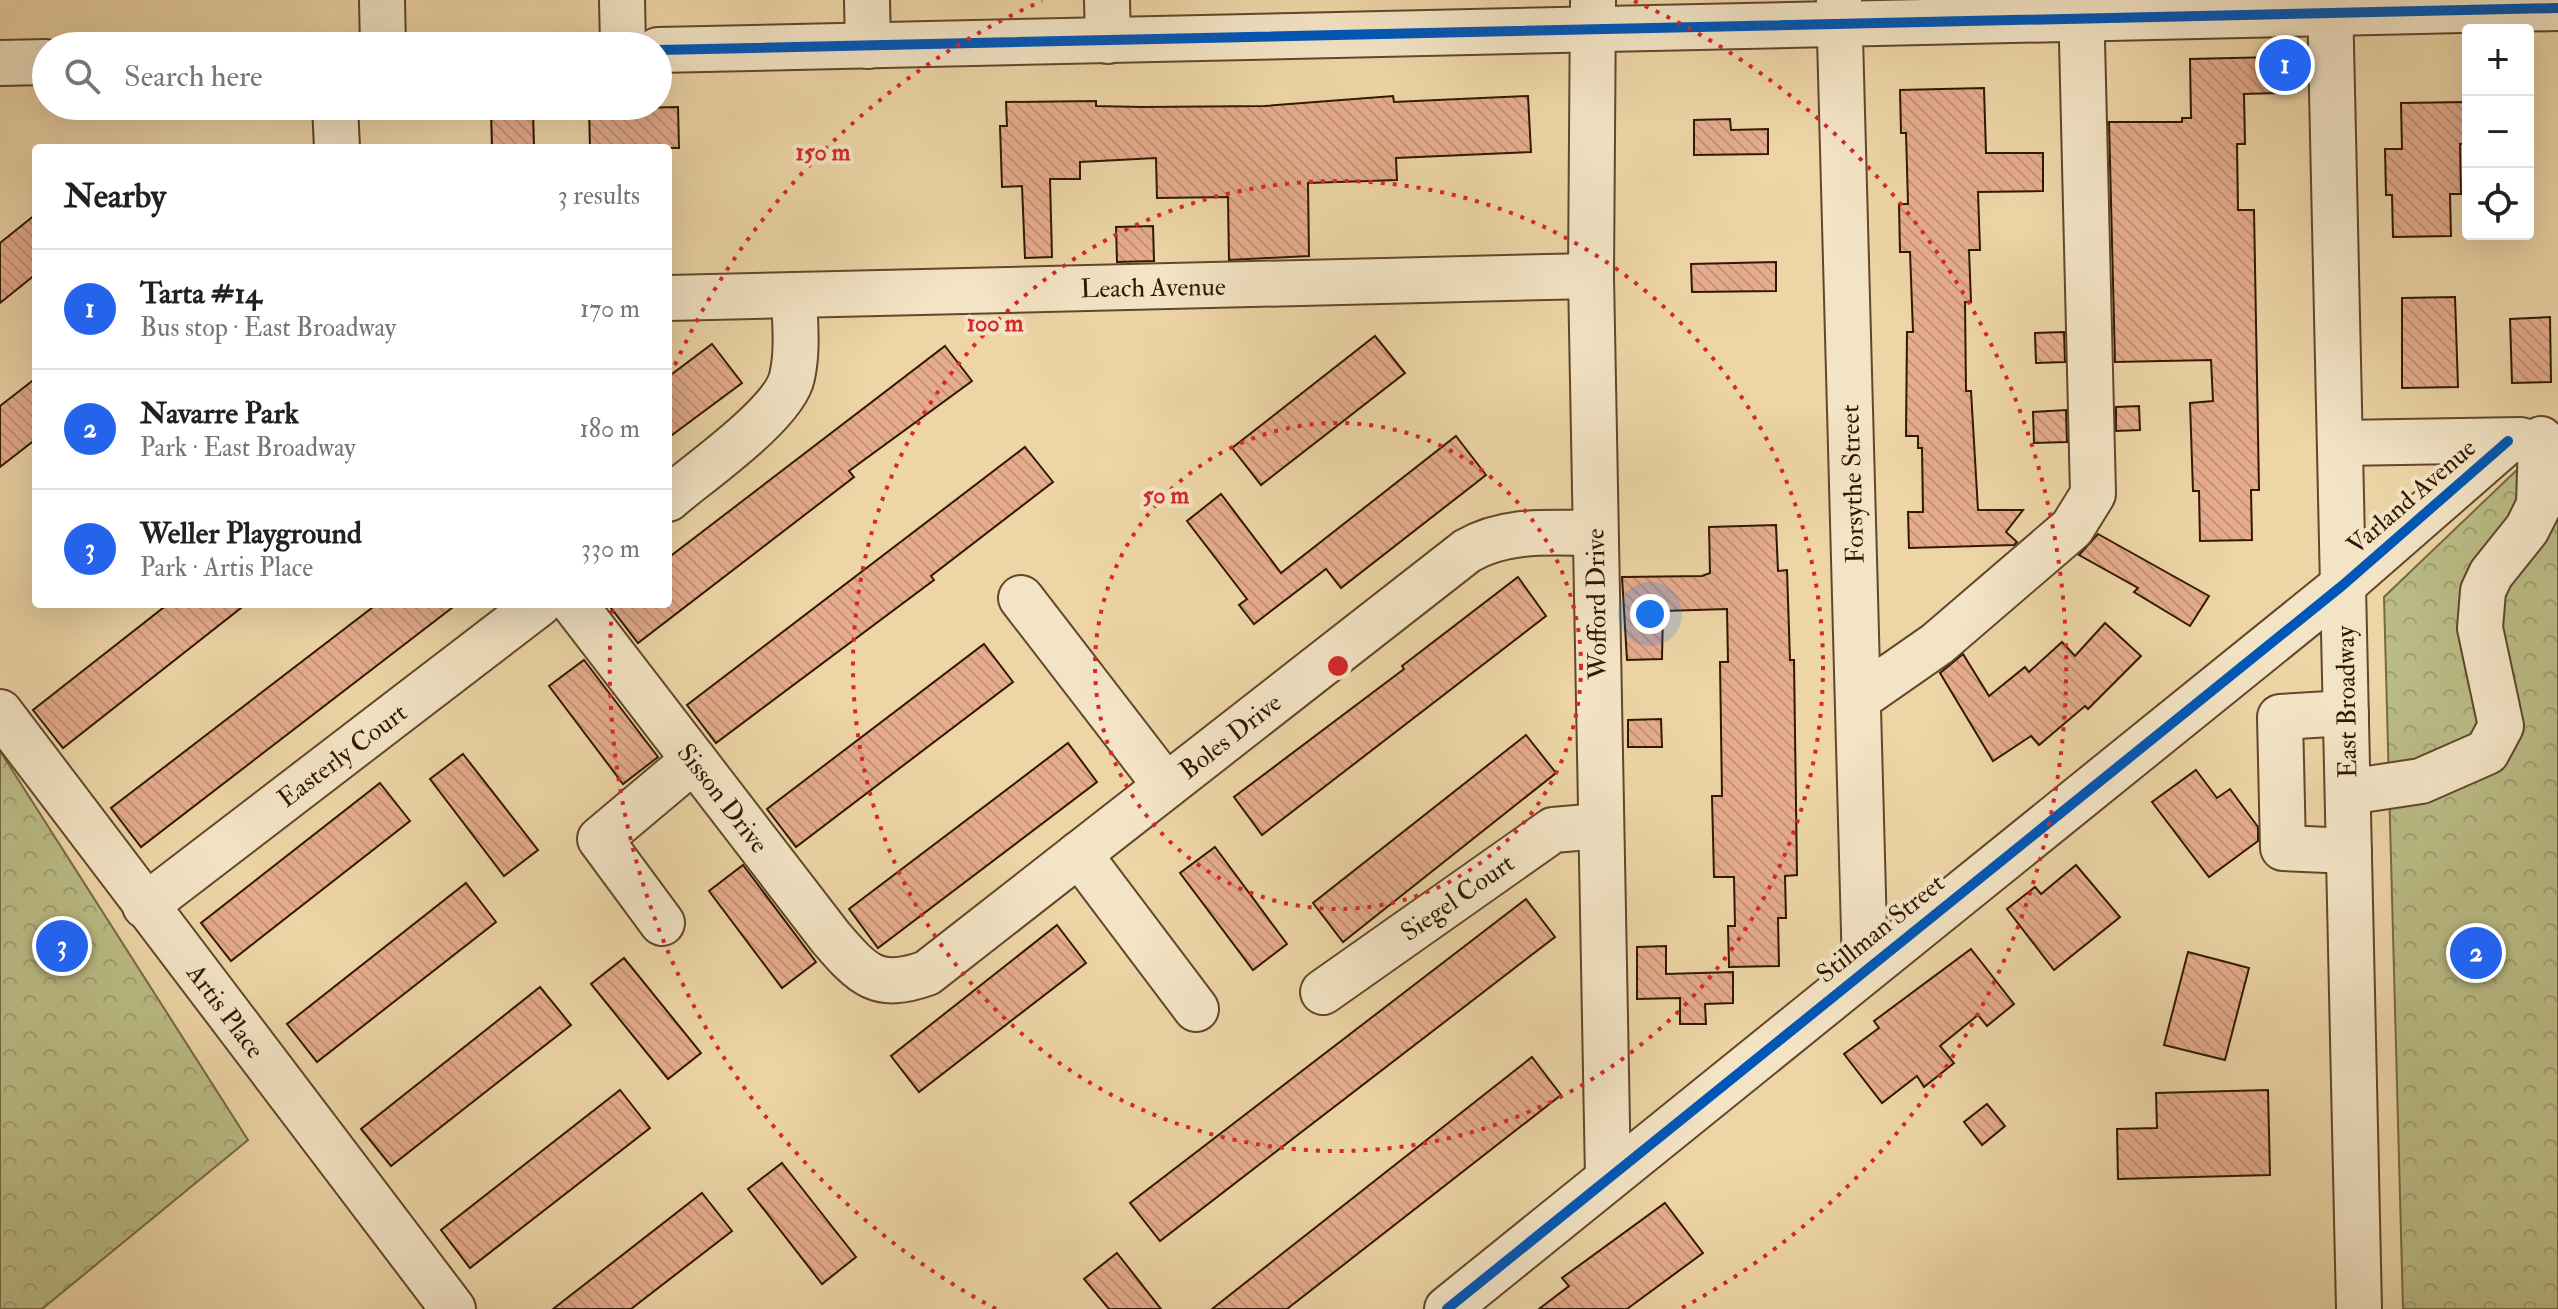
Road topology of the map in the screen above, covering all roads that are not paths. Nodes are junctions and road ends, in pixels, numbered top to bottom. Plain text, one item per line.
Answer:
1 (382, 0) edge
2 (622, 0) edge
3 (867, 0) edge
4 (2557, 0) edge
5 (2330, 7) edge
6 (2558, 8) edge
7 (2082, 9) edge
8 (1840, 12) edge
9 (1593, 15) edge
10 (1356, 18) edge
11 (1107, 20) edge
12 (2558, 23) edge
13 (383, 32) edge
14 (623, 32) edge
15 (868, 46) junction
16 (672, 50) edge
17 (32, 62) edge
18 (0, 63) edge
19 (336, 120) edge
20 (337, 144) edge
21 (1591, 276) junction
22 (794, 296) junction
23 (672, 298) edge
24 (2535, 440) edge
25 (2340, 443) junction
26 (672, 496) edge
27 (1595, 533) junction
28 (2343, 585) junction
29 (1021, 598) dead end
30 (534, 608) edge
31 (577, 608) edge
32 (2232, 675) junction
33 (1858, 699) junction
34 (0, 712) edge
35 (2346, 713) junction
36 (2280, 717) junction
37 (694, 760) junction
38 (1166, 786) junction
39 (2348, 792) junction
40 (1600, 826) junction
41 (2349, 851) junction
42 (1079, 854) junction
43 (145, 906) junction
44 (662, 923) dead end
45 (1865, 969) junction
46 (881, 981) joint
47 (1323, 992) dead end
48 (1196, 1009) dead end
49 (1608, 1178) junction
50 (453, 1309) edge
51 (1447, 1309) edge
52 (2359, 1309) edge

1 - 13 street
2 - 14 street
3 - 15 street
4 - 6 street
5 - 6 street
5 - 7 street
5 - 25 street, East Broadway
6 - 12 street
7 - 8 street
7 - 33 street
8 - 9 street
8 - 33 street, Forsythe Street
9 - 10 street
9 - 21 street, Wofford Drive
10 - 11 street
11 - 15 street
15 - 16 street
17 - 18 street
19 - 20 street
21 - 22 street, Leach Avenue
21 - 27 street, Wofford Drive
22 - 23 street, Leach Avenue
22 - 26 street
24 - 25 street, Varland Avenue
24 - 28 street, Varland Avenue
24 - 39 street
25 - 28 street, East Broadway
27 - 38 street, Boles Drive
27 - 40 street, Wofford Drive
28 - 32 street, Stillman Street
28 - 35 street, East Broadway
29 - 38 street
30 - 43 street, Easterly Court
31 - 37 street, Sisson Drive
32 - 36 street
32 - 45 street, Stillman Street
33 - 45 street, Forsythe Street
34 - 43 street, Artis Place
35 - 36 street
35 - 39 street, East Broadway
36 - 41 street
37 - 44 street
37 - 46 street, Sisson Drive
38 - 42 street, Boles Drive
39 - 41 street, East Broadway
40 - 47 street, Siegel Court
40 - 49 street, Wofford Drive
41 - 52 street, East Broadway
42 - 46 street, Boles Drive
42 - 48 street
43 - 50 street, Artis Place
45 - 49 street, Stillman Street
49 - 51 street, Stillman Street

